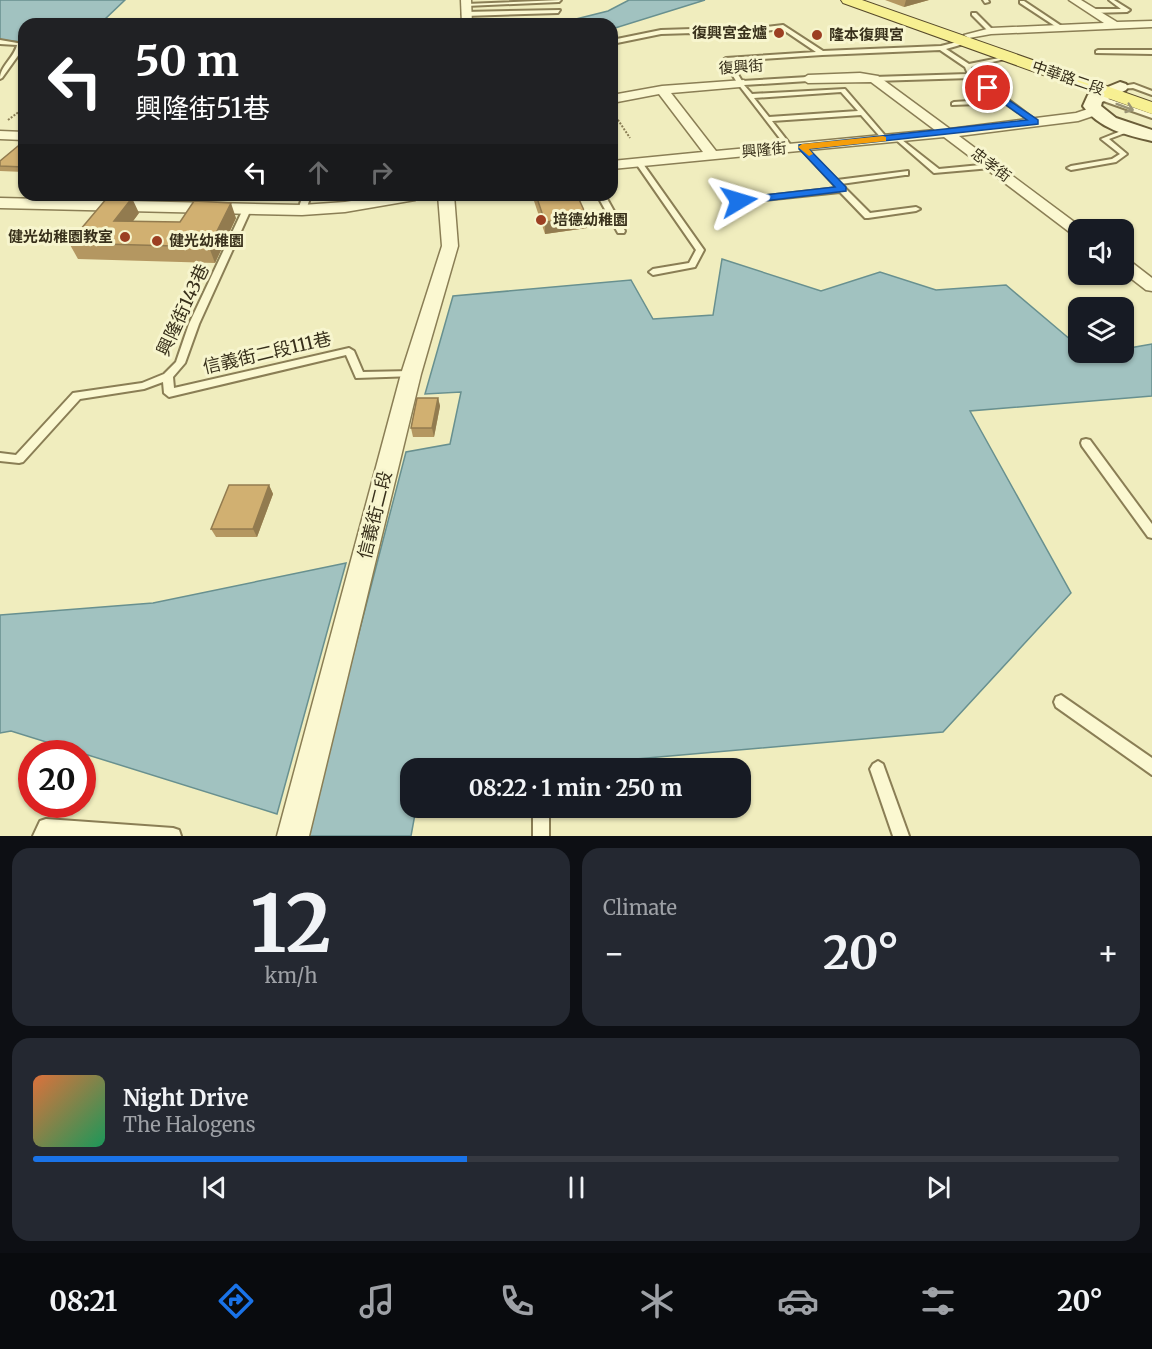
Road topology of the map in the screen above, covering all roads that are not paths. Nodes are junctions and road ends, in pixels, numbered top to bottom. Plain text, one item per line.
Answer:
1 (848, 0) edge
2 (871, 0) edge
3 (1074, 0) edge
4 (1111, 0) edge
5 (559, 1) edge
6 (1022, 2) dead end
7 (466, 11) edge
8 (558, 11) dead end
9 (1091, 11) junction
10 (974, 14) dead end
11 (1135, 24) junction
12 (1152, 24) edge
13 (1114, 25) junction
14 (1060, 27) junction
15 (991, 31) junction
16 (1152, 35) edge
17 (967, 38) junction
18 (618, 41) edge
19 (0, 42) edge
20 (18, 44) edge
21 (941, 48) junction
22 (18, 51) edge
23 (1098, 52) dead end
24 (1152, 52) edge
25 (822, 53) junction
26 (1007, 57) junction
27 (968, 66) junction
28 (972, 76) junction
29 (0, 77) edge
30 (808, 79) joint
31 (874, 79) junction
32 (740, 83) junction
33 (662, 90) junction
34 (1152, 93) edge
35 (750, 96) junction
36 (1105, 97) junction
37 (618, 98) edge
38 (1152, 99) edge
39 (1004, 101) junction
40 (954, 104) dead end
41 (1152, 108) edge
42 (863, 114) junction
43 (1152, 116) edge
44 (768, 119) junction
45 (1035, 122) junction
46 (1131, 129) junction
47 (949, 133) junction
48 (0, 135) edge
49 (18, 136) edge
50 (1152, 136) edge
51 (891, 138) junction
52 (796, 147) junction
53 (712, 155) junction
54 (639, 162) junction
55 (618, 164) edge
56 (991, 166) junction
57 (1071, 168) dead end
58 (905, 173) dead end
59 (836, 182) junction
60 (843, 189) junction
61 (153, 201) edge
62 (380, 201) edge
63 (446, 201) edge
64 (604, 201) edge
65 (739, 201) dead end
66 (0, 202) edge
67 (305, 202) edge
68 (248, 207) junction
69 (916, 209) dead end
70 (1068, 224) edge
71 (621, 231) dead end
72 (653, 272) dead end
73 (1134, 272) edge
74 (1152, 286) edge
75 (411, 374) junction
76 (168, 376) junction
77 (1086, 443) dead end
78 (0, 457) edge
79 (1152, 533) edge
80 (1061, 702) dead end
81 (1152, 767) edge
82 (878, 769) dead end
83 (541, 818) edge
84 (41, 836) edge
85 (166, 836) edge
86 (293, 836) edge
87 (542, 836) edge
88 (901, 836) edge

1 - 17 main road, 中華路二段
2 - 17 main road, 中華路二段
3 - 9 street
4 - 9 lane
5 - 7 lane
6 - 14 lane
7 - 8 lane
9 - 13 street
10 - 15 lane
11 - 12 street
11 - 13 street
11 - 16 street
13 - 14 street
14 - 15 street
15 - 17 street
17 - 21 lane
17 - 26 main road, 中華路二段
17 - 36 main road, 中華路二段
18 - 25 lane
19 - 20 lane
21 - 25 lane
21 - 27 lane
22 - 29 lane
23 - 24 lane
25 - 32 lane
26 - 27 lane
26 - 36 main road, 中華路二段
27 - 28 lane
28 - 31 lane
28 - 39 lane
30 - 31 street, 復興街
30 - 32 lane, 復興街
31 - 47 street, 忠孝街
32 - 33 street, 復興街
32 - 35 lane
33 - 37 street, 復興街
33 - 53 street
34 - 36 lane
35 - 42 lane
35 - 44 lane
36 - 38 main road, 中華路二段
36 - 41 main road, 中華路二段
36 -> 43 lane
36 - 45 street, 興隆街
36 - 46 main road
39 - 40 lane
39 - 45 lane
42 - 44 lane
42 - 51 lane
44 - 52 lane
45 - 47 street, 興隆街
46 - 50 main road
46 - 57 lane
47 - 51 street, 興隆街
47 - 56 street, 忠孝街
48 - 49 street
51 - 52 street, 興隆街
51 - 56 lane
52 - 53 street, 興隆街
52 - 59 lane
53 - 54 street, 興隆街
54 - 55 street, 興隆街
54 - 72 lane
56 - 70 street, 忠孝街
58 - 59 lane
59 - 60 lane
60 - 65 lane
60 - 69 lane
61 - 66 street
61 - 68 street
62 - 67 street
63 - 75 street, 信義街二段
64 - 71 lane
67 - 68 street
68 - 76 lane, 興隆街143巷
73 - 74 street
75 - 76 lane, 信義街二段111巷
75 - 86 street, 信義街二段
76 - 78 lane, 興隆街143巷
77 - 79 lane
80 - 81 lane
82 - 88 lane
83 - 87 lane
84 - 85 lane

